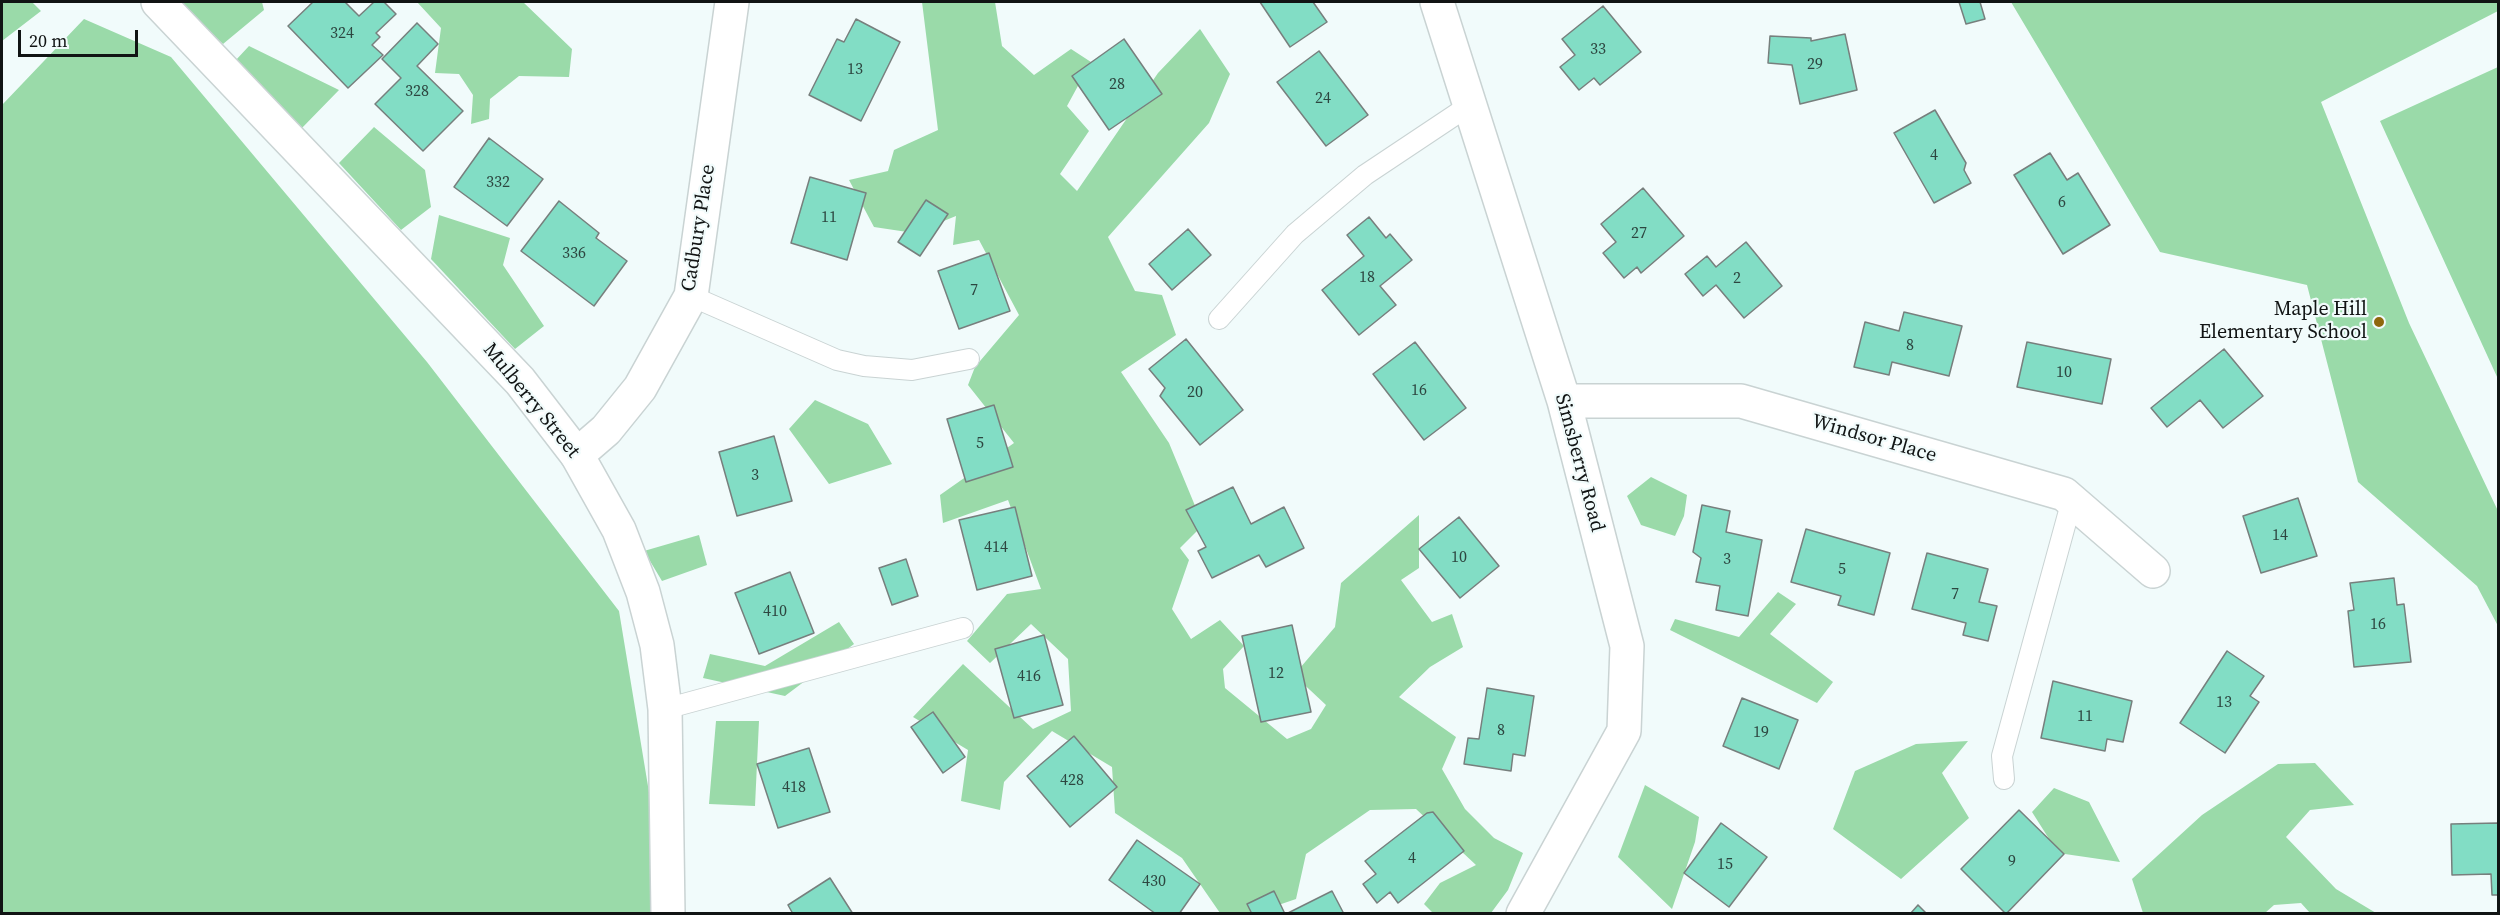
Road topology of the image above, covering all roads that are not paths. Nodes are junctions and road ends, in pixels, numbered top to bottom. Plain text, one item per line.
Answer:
1 (158, 2) edge
2 (732, 2) edge
3 (1437, 2) edge
4 (1470, 105) junction
5 (691, 296) junction
6 (1219, 319) dead end
7 (969, 359) dead end
8 (1564, 401) junction
9 (577, 454) junction
10 (2072, 500) junction
11 (2153, 571) dead end
12 (963, 628) dead end
13 (665, 709) junction
14 (2004, 779) dead end
15 (668, 914) edge
16 (1523, 914) edge

1 - 9 street, Mulberry Street
2 - 5 street, Cadbury Place
3 - 4 street, Simsberry Road
4 - 6 lane
4 - 8 street, Simsberry Road
5 - 7 lane
5 - 9 street, Cadbury Place
8 - 10 street, Windsor Place
8 - 16 street, Simsberry Road
9 - 13 street, Mulberry Street
10 - 11 street, Windsor Place
10 - 14 lane
12 - 13 lane
13 - 15 street, Mulberry Street

